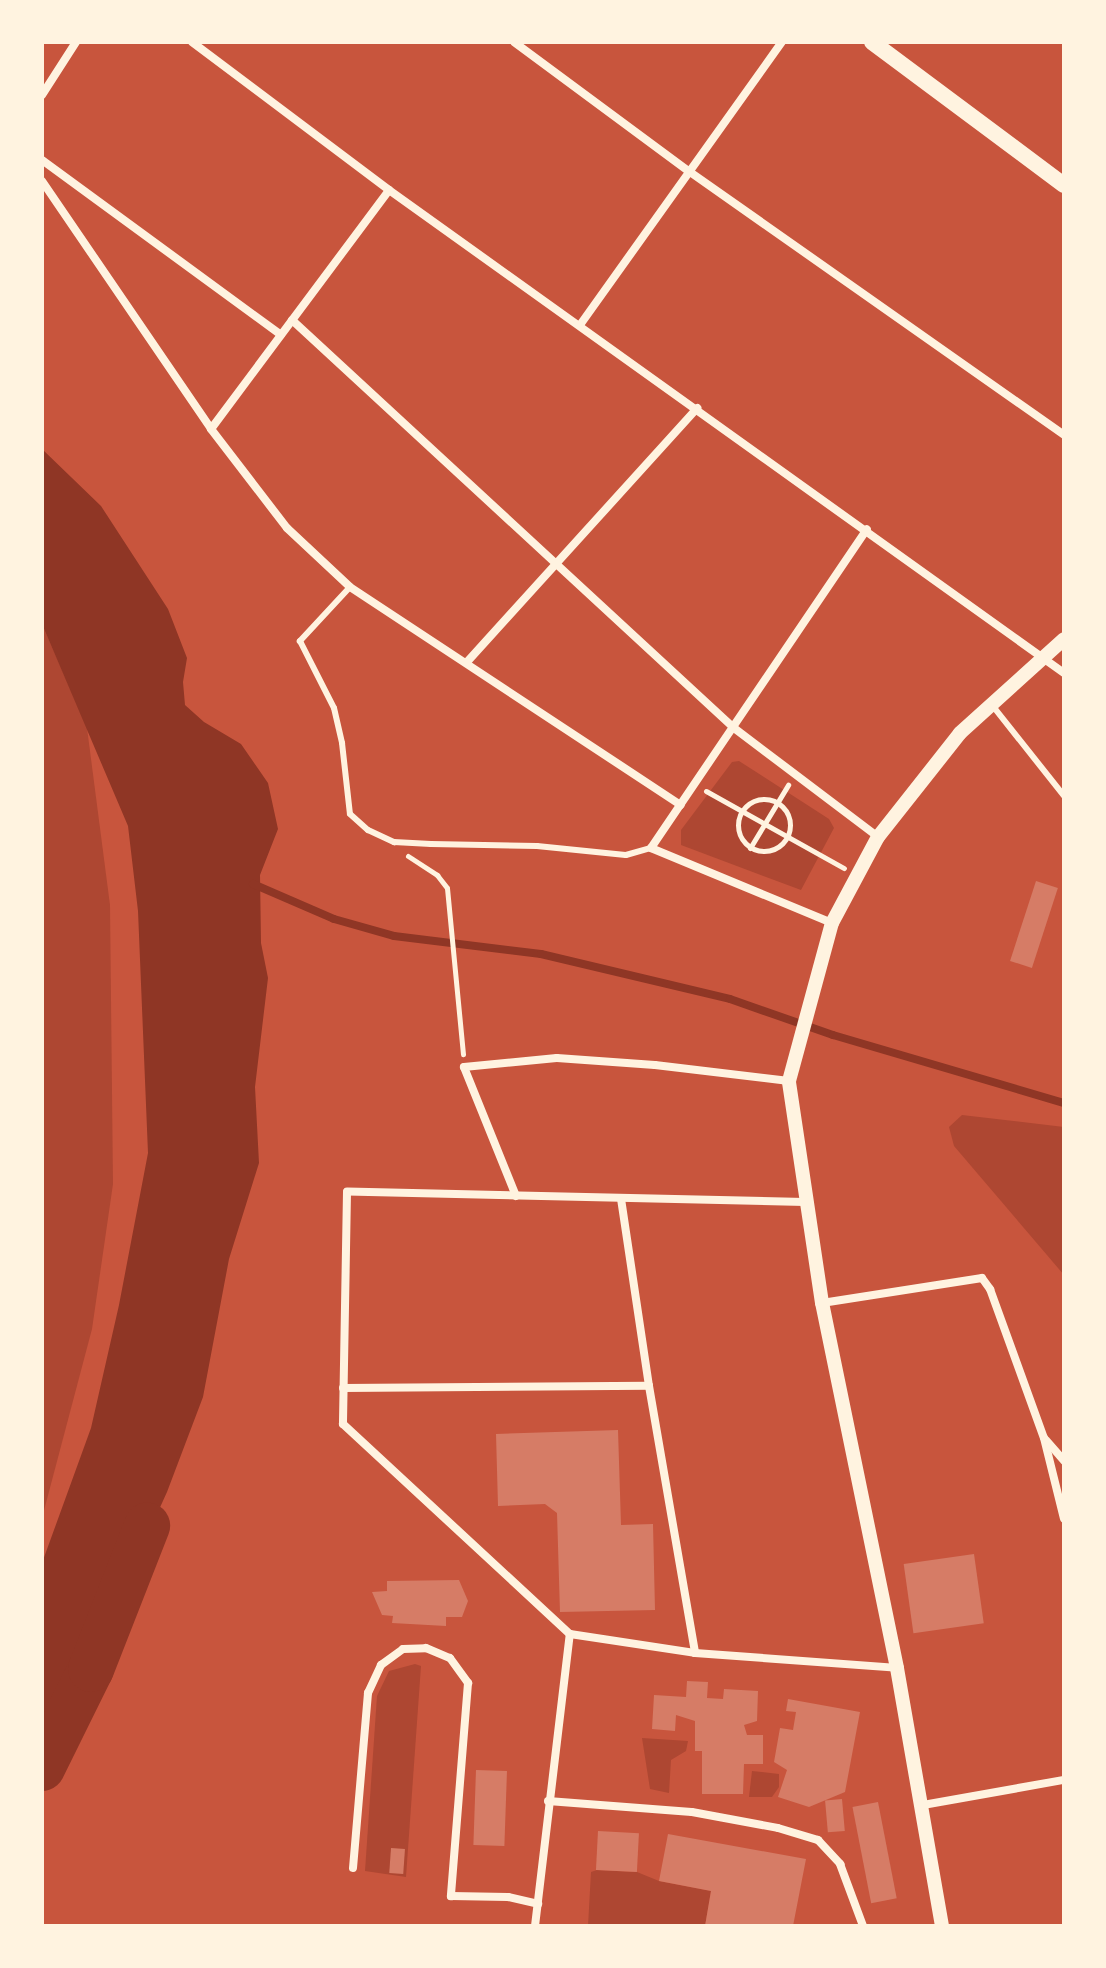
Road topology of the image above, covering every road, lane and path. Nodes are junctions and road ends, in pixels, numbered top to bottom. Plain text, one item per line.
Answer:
1 (76, 42) edge
2 (192, 42) edge
3 (514, 42) edge
4 (782, 42) edge
5 (872, 42) edge
6 (42, 95) edge
7 (42, 160) edge
8 (690, 172) junction
9 (42, 181) edge
10 (1064, 185) edge
11 (389, 190) junction
12 (292, 320) junction
13 (580, 325) junction
14 (281, 335) junction
15 (697, 408) junction
16 (211, 429) junction
17 (1064, 435) edge
18 (867, 529) junction
19 (556, 567) junction
20 (350, 587) junction
21 (1064, 639) edge
22 (1043, 659) junction
23 (467, 662) junction
24 (1064, 673) edge
25 (992, 705) junction
26 (734, 728) junction
27 (794, 774) junction
28 (695, 784) junction
29 (1064, 796) edge
30 (778, 802) junction
31 (680, 805) junction
32 (741, 811) junction
33 (764, 824) junction
34 (787, 837) junction
35 (878, 837) junction
36 (401, 842) junction
37 (651, 848) junction
38 (750, 848) junction
39 (857, 876) junction
40 (832, 923) junction
41 (464, 1067) junction
42 (789, 1081) junction
43 (516, 1196) junction
44 (621, 1199) junction
45 (805, 1202) junction
46 (822, 1303) junction
47 (649, 1386) junction
48 (343, 1388) junction
49 (1044, 1438) junction
50 (1064, 1461) edge
51 (1064, 1519) edge
52 (570, 1634) junction
53 (695, 1653) junction
54 (897, 1668) junction
55 (1064, 1780) edge
56 (548, 1801) junction
57 (923, 1805) junction
58 (353, 1868) dead end
59 (538, 1904) junction
60 (535, 1926) edge
61 (863, 1926) edge
62 (942, 1926) edge

1 - 6 street
2 - 11 street
3 - 8 street
4 - 8 street
5 - 10 main road
7 - 14 street
8 - 13 street
8 - 17 street
9 - 16 street
11 - 12 street
11 - 13 street
12 - 14 street
12 - 19 street
13 - 15 street
14 - 16 street
15 - 18 street
15 - 19 street
16 - 20 street
18 - 22 street
18 - 26 street
19 - 23 street
19 - 26 street
20 - 23 street
20 - 36 lane
21 - 22 street
22 - 24 street
22 - 25 street
23 - 31 street
25 - 29 lane
25 - 35 street
26 - 27 street
26 - 28 street
27 - 30 path
27 - 35 street
28 - 31 street
28 - 32 path
30 - 32 path
30 - 33 path
30 - 34 path
31 - 37 street
32 - 33 path
32 - 38 path
33 - 34 path
33 - 38 path
34 - 38 path
34 - 39 path
35 - 39 street
36 - 37 lane
36 - 41 path
37 - 40 street
39 - 40 street
40 - 42 street
41 - 42 street
41 - 43 street
42 - 45 street
43 - 44 street
43 - 48 street
44 - 45 street
44 - 47 street
45 - 46 street
46 - 49 street
46 - 54 street
47 - 48 street
47 - 53 street
48 - 52 street
49 - 50 street
49 - 51 street
52 - 53 street
52 - 56 street
53 - 54 street
54 - 57 street
55 - 57 street
56 - 59 street
56 - 61 street
57 - 62 street
58 - 59 street
59 - 60 street

